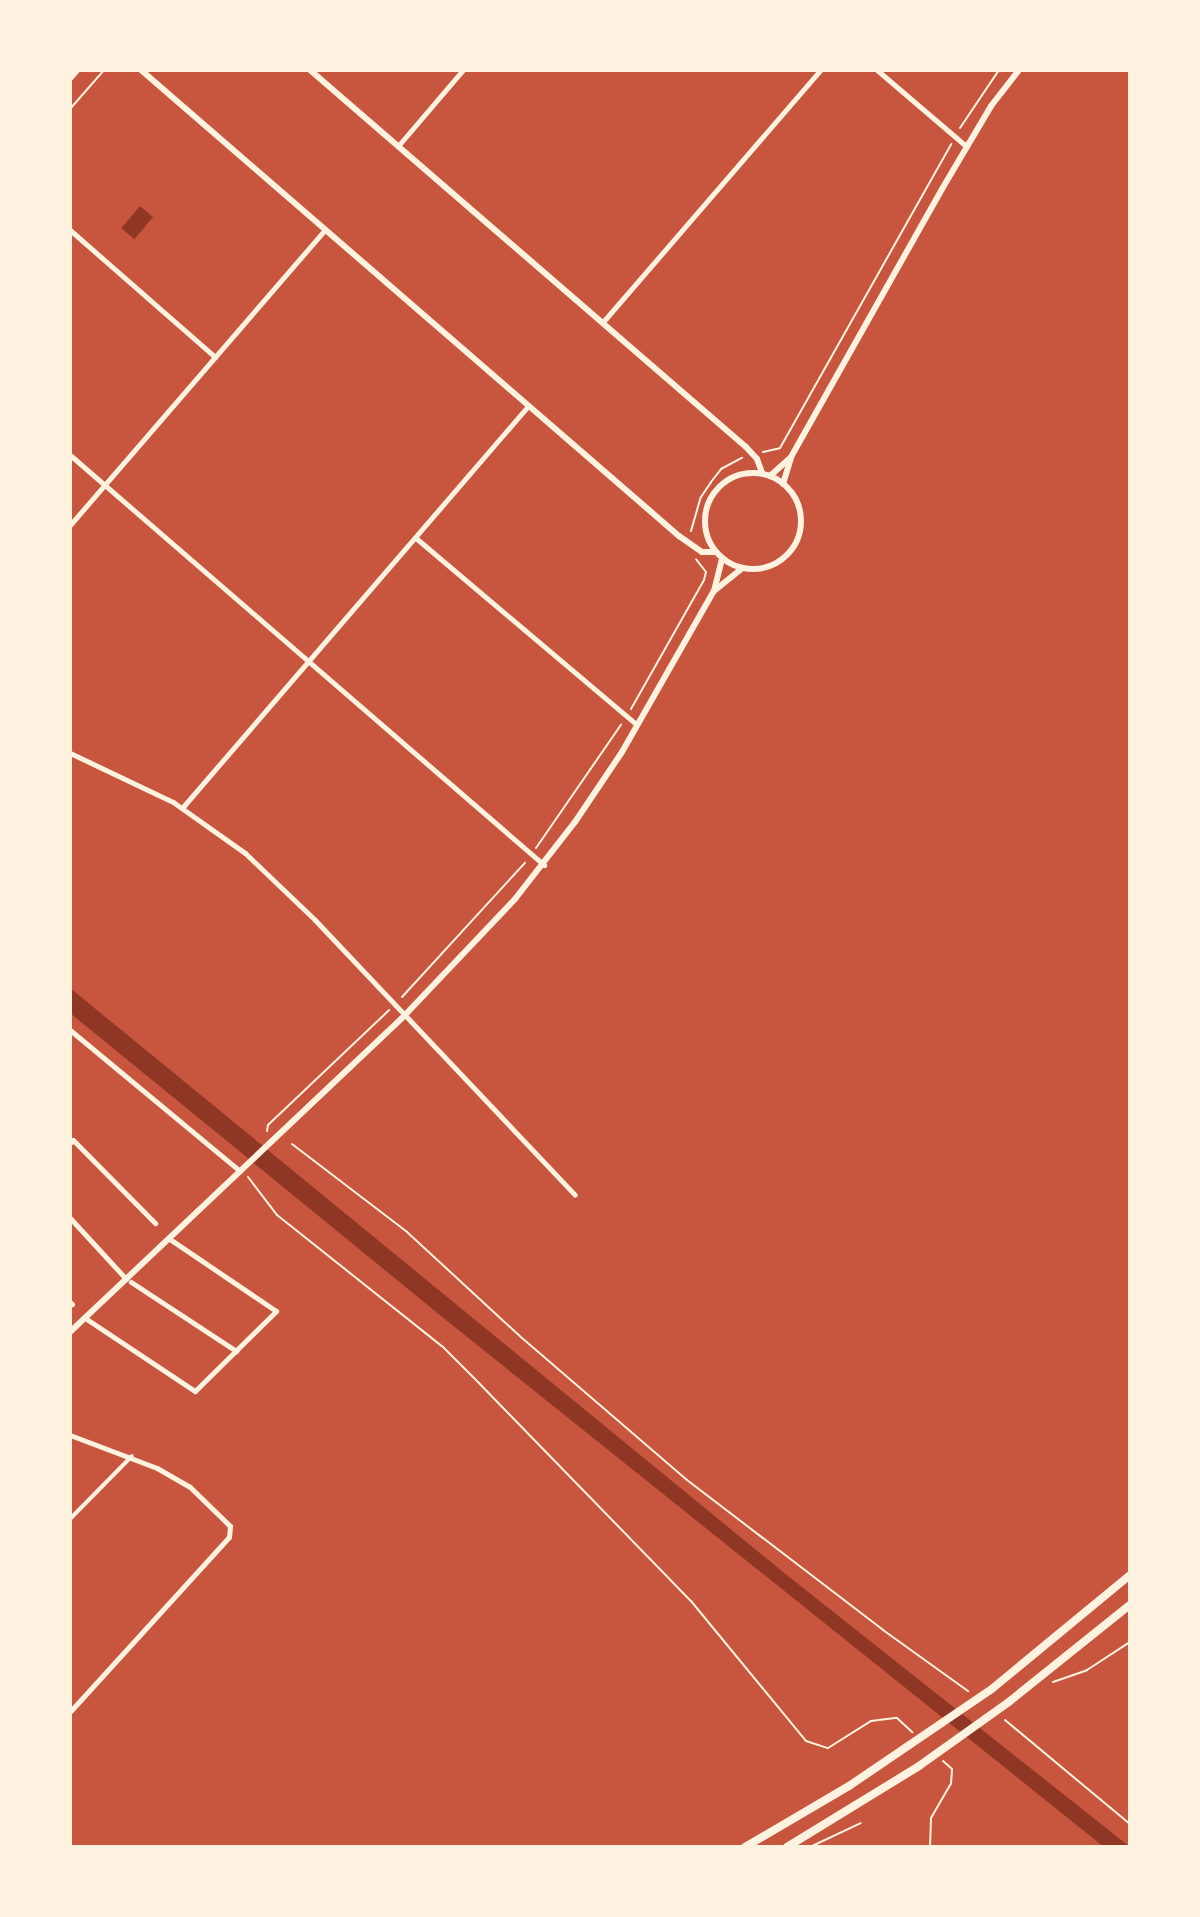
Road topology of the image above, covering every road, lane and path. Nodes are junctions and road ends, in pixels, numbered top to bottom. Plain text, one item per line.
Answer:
1 (76, 70) edge
2 (104, 70) edge
3 (141, 70) edge
4 (310, 70) edge
5 (463, 70) edge
6 (820, 70) edge
7 (877, 70) edge
8 (999, 70) edge
9 (1019, 70) edge
10 (70, 77) edge
11 (70, 109) edge
12 (955, 137) junction
13 (398, 146) junction
14 (966, 146) junction
15 (70, 230) edge
16 (325, 230) junction
17 (602, 323) junction
18 (215, 357) junction
19 (528, 406) junction
20 (753, 454) junction
21 (70, 455) edge
22 (791, 457) junction
23 (762, 473) junction
24 (770, 476) junction
25 (783, 484) junction
26 (104, 485) junction
27 (70, 525) edge
28 (417, 539) junction
29 (691, 545) junction
30 (716, 552) junction
31 (722, 558) junction
32 (742, 568) junction
33 (714, 591) junction
34 (308, 661) junction
35 (627, 716) junction
36 (637, 725) junction
37 (70, 753) edge
38 (182, 808) junction
39 (532, 855) junction
40 (544, 865) junction
41 (385, 1004) dead end
42 (395, 1004) junction
43 (386, 1012) junction
44 (405, 1015) junction
45 (395, 1024) junction
46 (70, 1030) edge
47 (266, 1133) dead end
48 (70, 1143) edge
49 (292, 1144) dead end
50 (243, 1168) junction
51 (575, 1195) dead end
52 (70, 1218) edge
53 (155, 1223) dead end
54 (168, 1238) junction
55 (128, 1280) junction
56 (85, 1318) junction
57 (70, 1332) edge
58 (236, 1351) junction
59 (70, 1435) edge
60 (132, 1456) junction
61 (70, 1519) edge
62 (1130, 1575) edge
63 (1130, 1605) edge
64 (1130, 1642) edge
65 (952, 1678) dead end
66 (1053, 1682) dead end
67 (70, 1712) edge
68 (1027, 1736) dead end
69 (919, 1738) dead end
70 (941, 1759) dead end
71 (861, 1823) dead end
72 (1130, 1824) edge
73 (745, 1847) edge
74 (787, 1847) edge
75 (810, 1847) edge
76 (930, 1847) edge

1 - 10 main road
2 - 11 path
3 - 16 street
4 - 13 street
5 - 13 street
6 - 17 street
7 - 12 street
8 - 12 path
9 - 14 street
12 - 14 street
12 - 20 path
13 - 17 street
14 - 22 street
15 - 18 street
16 - 18 street
16 - 19 street
17 - 20 street
18 - 26 street
19 - 28 street
19 - 29 street
20 - 23 street
20 - 29 path
21 - 26 street
22 - 24 street
22 - 25 street
23 - 24 street
23 - 30 street
24 - 25 street
25 - 32 street
26 - 27 street
26 - 34 street
28 - 34 street
28 - 35 street
29 - 30 street
29 - 35 path
30 - 31 street
31 - 32 street
31 - 33 street
32 - 33 street
33 - 36 street
34 - 38 street
34 - 39 street
35 - 36 street
35 - 39 path
36 - 40 street
37 - 38 street
38 - 42 street
39 - 40 street
39 - 42 path
40 - 44 street
41 - 43 path
42 - 43 path
42 - 44 street
43 - 45 path
43 - 47 path
44 - 45 street
44 - 51 street
45 - 50 street
46 - 50 street
48 - 53 street
49 - 65 path
50 - 54 street
50 - 69 path
52 - 55 street
54 - 55 street
54 - 58 street
55 - 56 street
55 - 58 street
56 - 57 street
56 - 58 street
59 - 60 street
60 - 61 street
60 - 67 street
62 - 73 main road
63 - 74 main road
64 - 66 path
68 - 72 path
70 - 76 path
71 - 75 path

